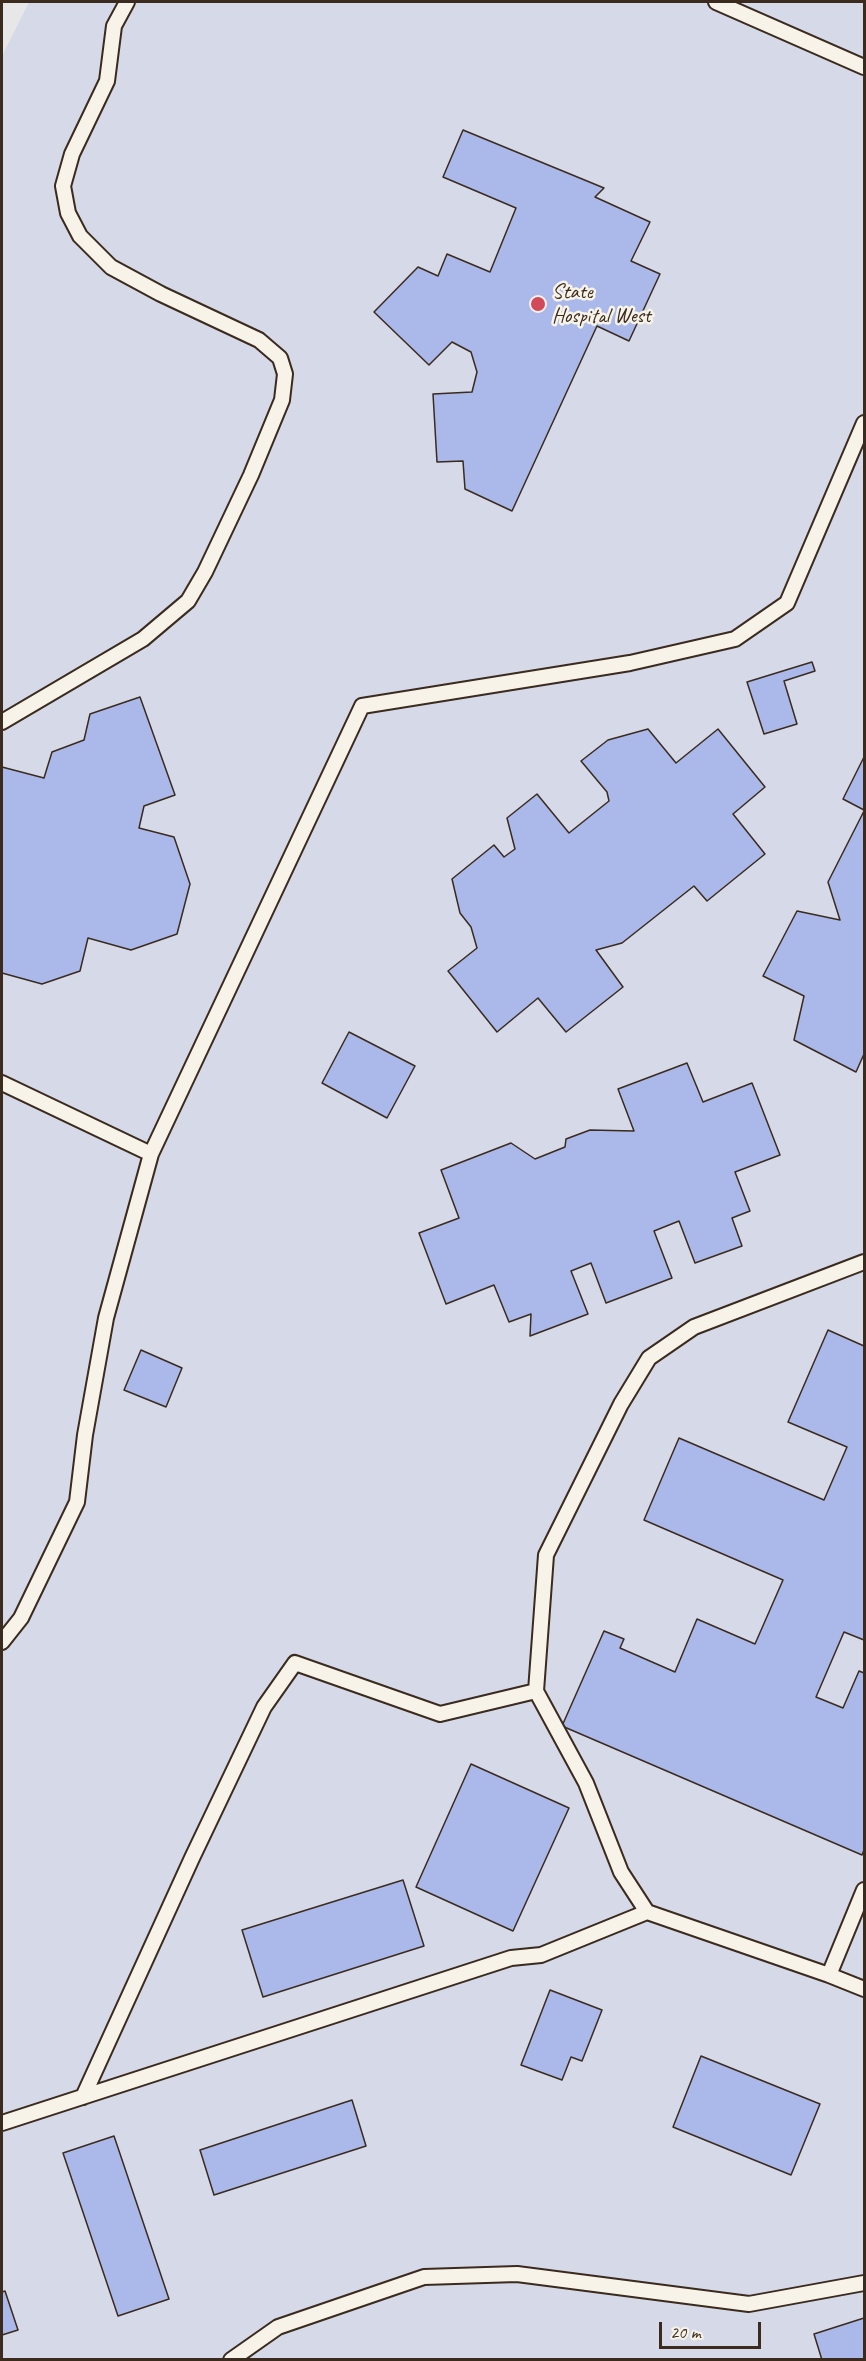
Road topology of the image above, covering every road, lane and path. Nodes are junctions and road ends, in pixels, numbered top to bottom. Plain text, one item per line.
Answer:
1 (127, 2) edge
2 (716, 2) edge
3 (864, 67) edge
4 (864, 423) edge
5 (2, 722) edge
6 (2, 1083) edge
7 (151, 1154) junction
8 (864, 1262) edge
9 (2, 1642) edge
10 (536, 1690) junction
11 (864, 1890) edge
12 (646, 1912) junction
13 (829, 1975) junction
14 (864, 1989) edge
15 (83, 2097) junction
16 (2, 2123) edge
17 (864, 2283) edge
18 (231, 2360) edge

1 - 5 lane
2 - 3 lane
4 - 7 lane
6 - 7 lane
7 - 9 lane
8 - 10 lane
10 - 12 lane
10 - 15 lane
11 - 13 lane
12 - 13 lane
12 - 15 lane
13 - 14 lane
15 - 16 lane
17 - 18 lane

